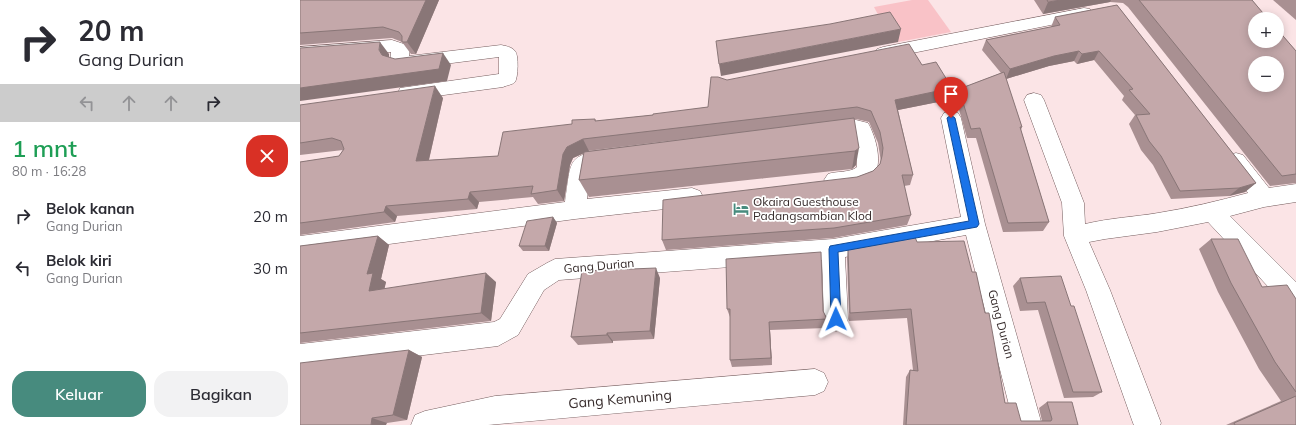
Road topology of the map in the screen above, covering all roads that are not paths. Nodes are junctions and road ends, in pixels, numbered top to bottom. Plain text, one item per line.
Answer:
1 (1102, 9) edge
2 (300, 53) edge
3 (868, 55) edge
4 (392, 96) edge
5 (1034, 100) dead end
6 (951, 118) dead end
7 (809, 133) edge
8 (1223, 144) edge
9 (628, 155) edge
10 (816, 183) edge
11 (1296, 192) edge
12 (715, 194) edge
13 (1264, 198) junction
14 (575, 210) junction
15 (1212, 212) junction
16 (974, 224) junction
17 (1075, 236) junction
18 (300, 246) edge
19 (833, 249) junction
20 (1296, 299) edge
21 (836, 319) dead end
22 (300, 357) edge
23 (816, 382) dead end
24 (1147, 423) dead end
25 (425, 425) edge
26 (1028, 425) edge

1 - 3 street
2 - 4 street
5 - 17 street
6 - 16 street, Gang Durian
7 - 10 street
8 - 13 street
9 - 14 street
11 - 13 street
12 - 14 street
13 - 15 street
14 - 18 street
15 - 17 street
15 - 20 street
16 - 19 street, Gang Durian
16 - 26 street, Gang Durian
17 - 24 street
19 - 21 street
19 - 22 street, Gang Durian
23 - 25 street, Gang Kemuning

